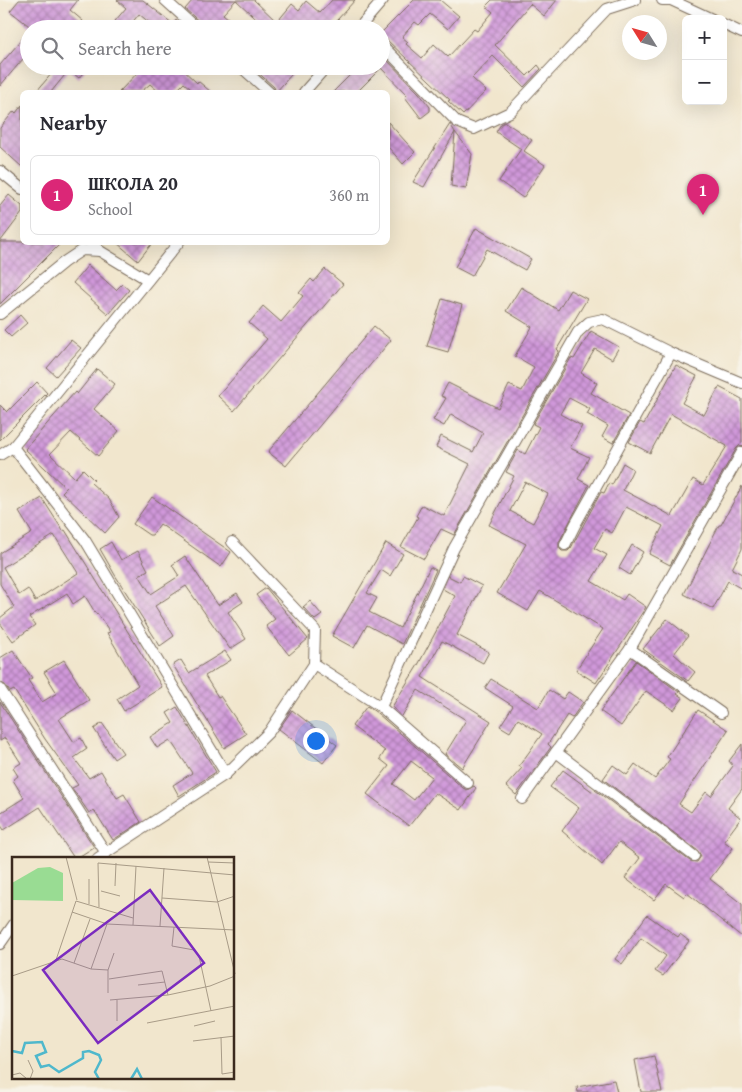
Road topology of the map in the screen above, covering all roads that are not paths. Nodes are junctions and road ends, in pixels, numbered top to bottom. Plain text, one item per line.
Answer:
1 (164, 0) edge
2 (383, 0) edge
3 (635, 0) edge
4 (662, 0) edge
5 (703, 15) edge
6 (187, 20) edge
7 (367, 20) edge
8 (727, 26) edge
9 (742, 32) edge
10 (390, 53) edge
11 (250, 75) edge
12 (319, 75) edge
13 (268, 90) edge
14 (306, 90) edge
15 (0, 171) edge
16 (20, 187) edge
17 (93, 245) edge
18 (177, 245) edge
19 (100, 251) junction
20 (148, 280) junction
21 (0, 314) edge
22 (670, 353) junction
23 (742, 384) edge
24 (12, 447) junction
25 (742, 452) edge
26 (0, 455) edge
27 (232, 542) dead end
28 (566, 545) dead end
29 (630, 649) junction
30 (314, 664) junction
31 (0, 689) edge
32 (381, 707) junction
33 (721, 713) dead end
34 (556, 752) junction
35 (226, 774) junction
36 (468, 783) dead end
37 (522, 799) dead end
38 (102, 856) edge
39 (694, 856) dead end
40 (12, 927) edge
41 (0, 944) edge

1 - 6 street
2 - 7 street
3 - 10 street
4 - 5 street
8 - 9 street
11 - 13 street
12 - 14 street
15 - 16 street
17 - 19 street
18 - 20 street
19 - 20 street
19 - 21 street
20 - 24 street
22 - 23 street
22 - 28 street
22 - 32 street
24 - 26 street
24 - 35 street
25 - 29 street
27 - 30 street
29 - 33 street
29 - 34 street
30 - 32 street
30 - 35 street
31 - 38 street
32 - 36 street
34 - 37 street
34 - 39 street
35 - 38 street
40 - 41 street

